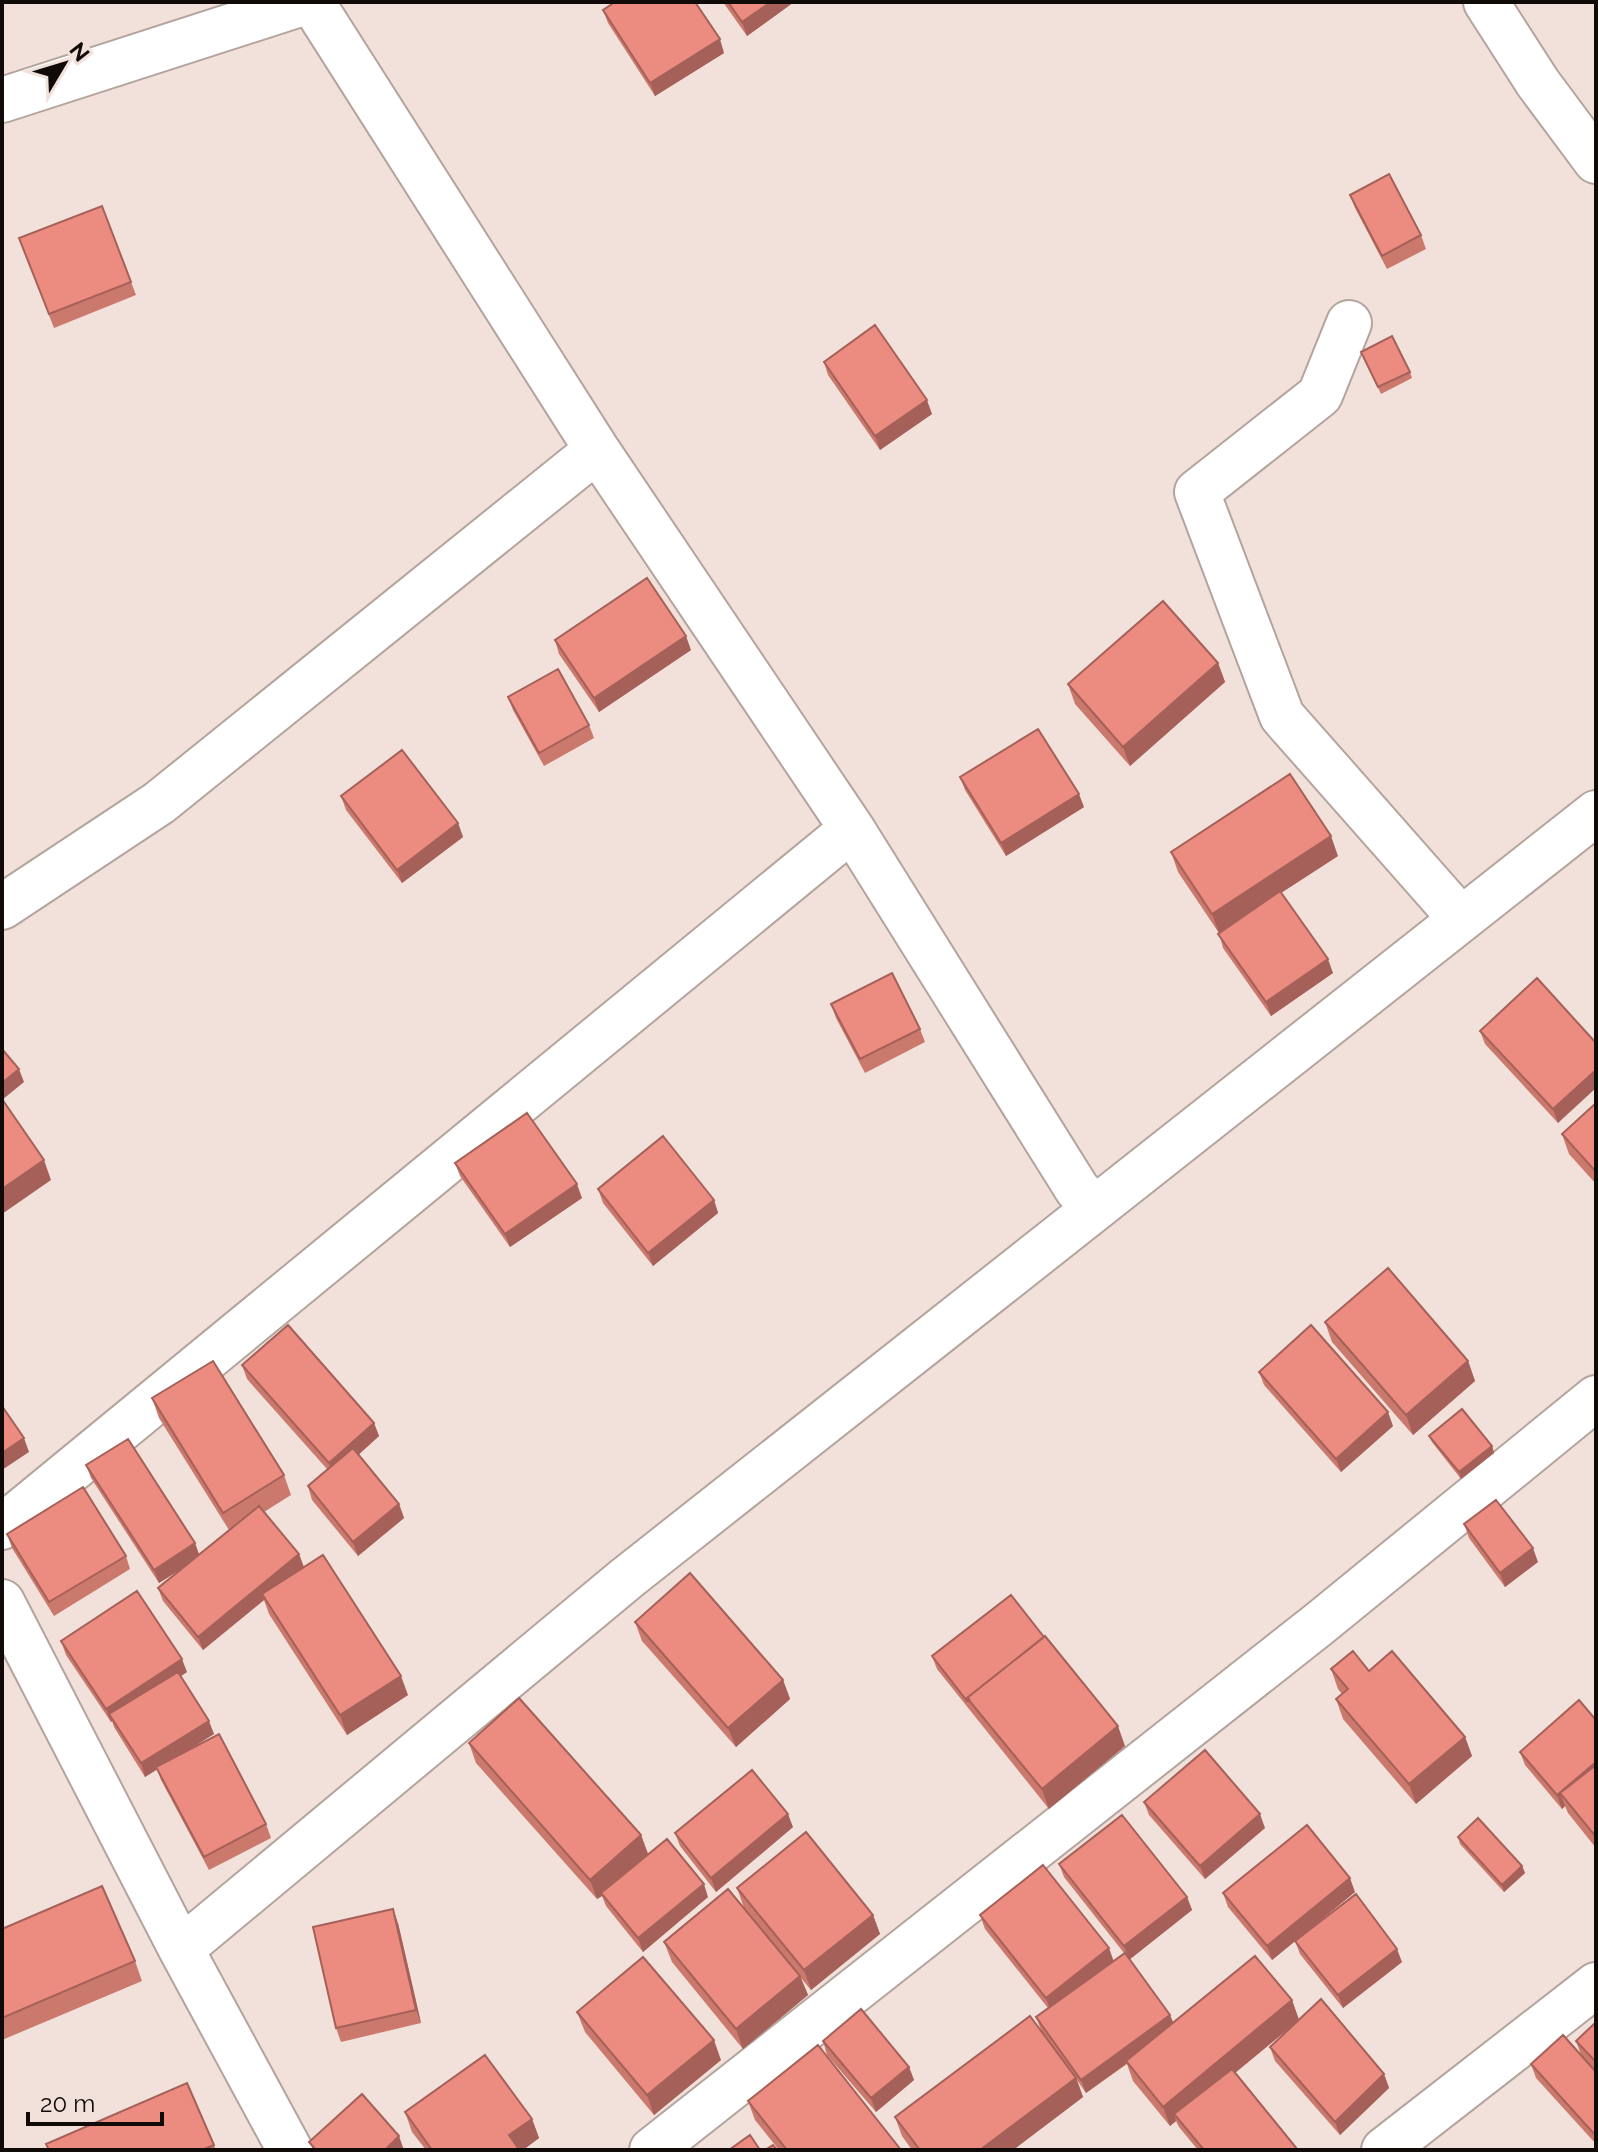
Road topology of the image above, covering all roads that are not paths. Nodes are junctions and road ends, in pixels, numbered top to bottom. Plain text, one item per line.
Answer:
1 (309, 2) edge
2 (1486, 2) edge
3 (2, 100) edge
4 (1596, 161) edge
5 (1349, 323) dead end
6 (597, 450) junction
7 (1596, 813) edge
8 (852, 829) junction
9 (2, 907) edge
10 (1461, 919) junction
11 (1094, 1208) junction
12 (1596, 1398) edge
13 (2, 1527) edge
14 (2, 1602) edge
15 (181, 1949) junction
16 (1596, 1985) edge
17 (290, 2150) edge
18 (652, 2150) edge
19 (1384, 2150) edge

1 - 3 street
1 - 6 street
2 - 4 street
5 - 10 street
6 - 8 street
6 - 9 street
7 - 10 street
8 - 11 street
8 - 13 street
10 - 11 street
11 - 15 street
12 - 18 street
14 - 15 street
15 - 17 street
16 - 19 street

